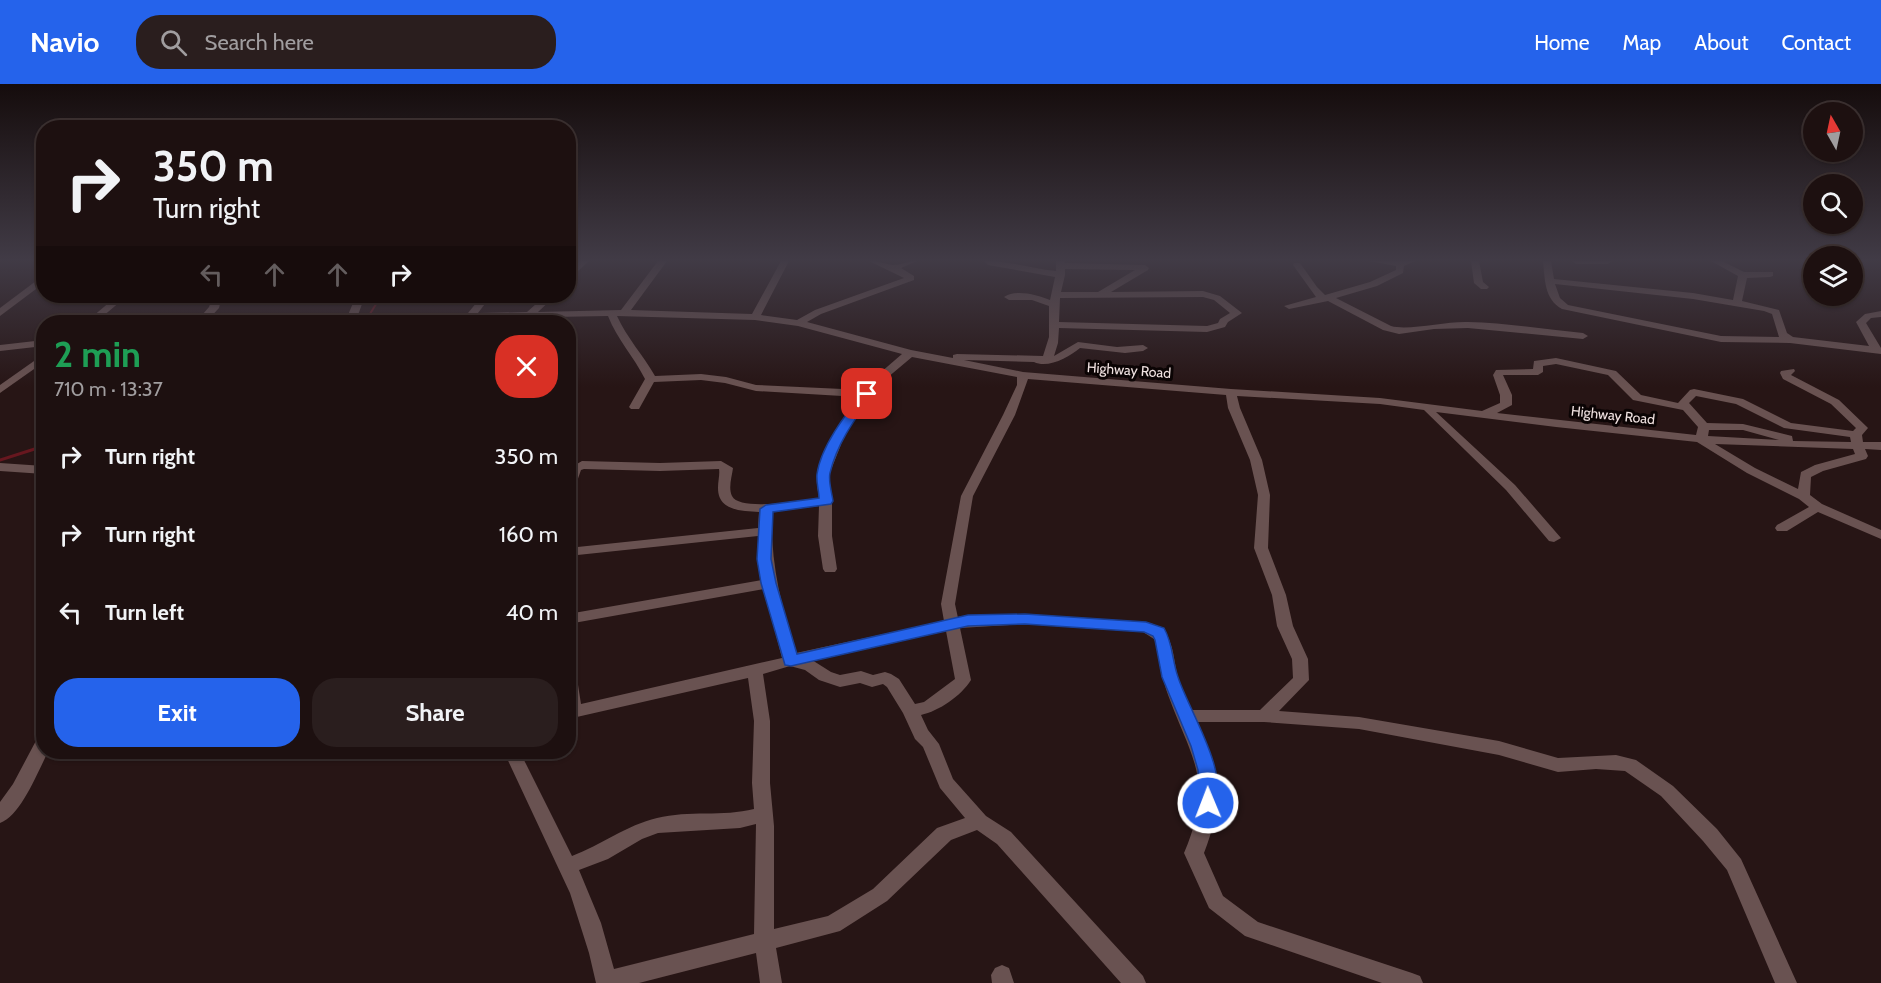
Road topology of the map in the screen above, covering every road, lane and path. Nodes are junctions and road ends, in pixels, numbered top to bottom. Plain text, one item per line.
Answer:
1 (13, 303) edge
2 (114, 303) edge
3 (481, 303) edge
4 (542, 303) edge
5 (632, 303) edge
6 (763, 303) edge
7 (843, 303) edge
8 (1056, 303) edge
9 (1222, 303) edge
10 (1306, 303) edge
11 (1335, 303) edge
12 (1559, 303) edge
13 (1737, 303) edge
14 (1289, 306) dead end
15 (0, 313) edge
16 (611, 313) junction
17 (624, 313) junction
18 (530, 314) junction
19 (99, 315) edge
20 (472, 315) edge
21 (525, 315) edge
22 (1881, 315) edge
23 (755, 317) junction
24 (799, 323) junction
25 (1054, 325) junction
26 (1583, 336) dead end
27 (1790, 340) junction
28 (36, 344) edge
29 (0, 348) edge
30 (1143, 348) dead end
31 (1878, 350) edge
32 (910, 353) junction
33 (937, 359) junction
34 (1046, 360) junction
35 (36, 363) edge
36 (1790, 371) dead end
37 (1006, 373) junction
38 (1023, 375) junction
39 (651, 379) junction
40 (1053, 379) junction
41 (0, 390) edge
42 (1231, 392) junction
43 (867, 394) junction
44 (635, 407) dead end
45 (1429, 407) junction
46 (1686, 407) junction
47 (1484, 414) junction
48 (1788, 426) junction
49 (1703, 433) junction
50 (1790, 439) junction
51 (1857, 441) junction
52 (1802, 446) junction
53 (1881, 446) edge
54 (0, 468) edge
55 (576, 468) edge
56 (36, 470) edge
57 (1804, 496) junction
58 (826, 501) junction
59 (1816, 507) junction
60 (766, 509) junction
61 (1782, 528) dead end
62 (764, 531) junction
63 (1881, 535) edge
64 (1554, 538) dead end
65 (576, 551) edge
66 (830, 568) dead end
67 (768, 583) junction
68 (576, 618) edge
69 (952, 624) junction
70 (791, 661) junction
71 (755, 671) junction
72 (576, 711) edge
73 (911, 711) junction
74 (1186, 716) junction
75 (1263, 716) junction
76 (36, 758) edge
77 (515, 759) edge
78 (764, 814) junction
79 (0, 815) edge
80 (979, 821) junction
81 (567, 866) junction
82 (764, 941) junction
83 (607, 982) edge
84 (771, 983) edge
85 (1135, 983) edge
86 (1412, 983) edge
87 (1786, 983) edge

1 - 15 street
2 - 19 street
3 - 20 street
4 - 18 street
5 - 17 street
6 - 23 street
7 - 24 street
8 - 25 street
9 - 25 street
10 - 14 street
11 - 26 street
12 - 27 street
13 - 27 street
16 - 17 street, Highway Road
16 - 18 street, Highway Road
16 - 39 street
17 - 23 street, Highway Road
18 - 21 street, Highway Road
22 - 31 street
23 - 24 street, Highway Road
24 - 32 street, Highway Road
25 - 34 street
27 - 31 street
28 - 29 street
30 - 34 street
32 - 33 street, Highway Road
32 - 43 street
33 - 34 street
33 - 37 street, Highway Road
34 - 37 street
34 - 40 street
35 - 41 street
36 - 51 street
37 - 38 street, Highway Road
38 - 40 street, Highway Road
38 - 69 street
39 - 43 street
39 - 44 street
40 - 42 street, Highway Road
42 - 45 street, Highway Road
42 - 75 street
43 - 58 street
45 - 47 street, Highway Road
45 - 64 street
46 - 47 street
46 - 48 street
46 - 49 street
47 - 49 street, Highway Road
48 - 50 street
48 - 51 street
49 - 50 street
49 - 52 street, Highway Road
49 - 57 street
50 - 52 street
51 - 52 street, Highway Road
51 - 53 street, Highway Road
51 - 57 street
54 - 56 street
55 - 60 street
57 - 59 street
58 - 60 street
58 - 66 street
59 - 61 street
59 - 63 street
60 - 62 street
62 - 65 street
62 - 67 street
67 - 68 street
67 - 70 street
69 - 70 street
69 - 73 street
69 - 74 street
70 - 71 street
70 - 73 street
71 - 72 street
71 - 78 street
73 - 80 street
74 - 75 street
74 - 86 street
75 - 87 street
76 - 79 street
77 - 81 street
78 - 81 street
78 - 82 street
80 - 82 street
80 - 85 street
81 - 83 street
82 - 83 street
82 - 84 street

